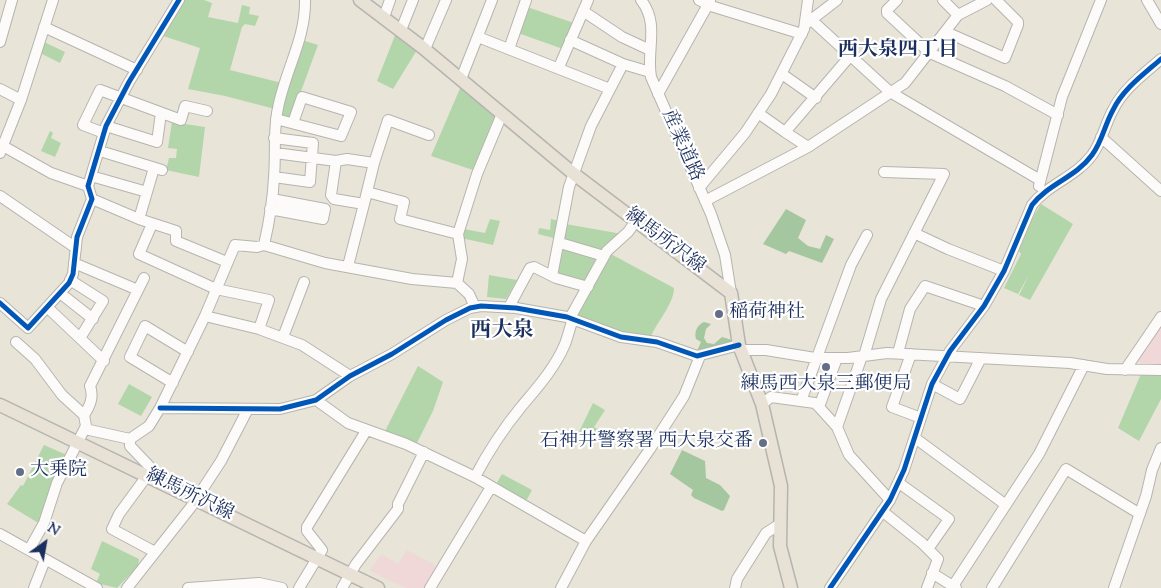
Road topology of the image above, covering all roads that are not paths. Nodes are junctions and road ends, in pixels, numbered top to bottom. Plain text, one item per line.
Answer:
1 (12, 0) edge
2 (53, 0) edge
3 (179, 0) edge
4 (306, 0) edge
5 (360, 0) edge
6 (390, 0) edge
7 (413, 0) edge
8 (446, 0) edge
9 (492, 0) edge
10 (526, 0) edge
11 (588, 0) edge
12 (641, 0) edge
13 (808, 0) edge
14 (837, 0) edge
15 (896, 0) edge
16 (943, 0) edge
17 (987, 0) edge
18 (996, 0) edge
19 (1101, 0) edge
20 (1147, 0) edge
21 (706, 2) edge
22 (583, 11) junction
23 (958, 15) junction
24 (384, 17) junction
25 (806, 23) junction
26 (1161, 24) edge
27 (44, 27) junction
28 (401, 30) junction
29 (946, 32) junction
30 (478, 37) junction
31 (570, 40) junction
32 (0, 42) edge
33 (426, 49) junction
34 (509, 49) junction
35 (650, 50) junction
36 (930, 53) junction
37 (850, 56) junction
38 (1161, 59) edge
39 (623, 64) junction
40 (559, 67) junction
41 (136, 70) junction
42 (650, 72) junction
43 (782, 74) junction
44 (461, 79) junction
45 (0, 89) edge
46 (610, 89) junction
47 (890, 92) junction
48 (658, 94) junction
49 (121, 98) junction
50 (816, 98) junction
51 (21, 100) junction
52 (207, 111) dead end
53 (161, 113) junction
54 (502, 114) junction
55 (758, 114) junction
56 (1058, 115) junction
57 (276, 119) junction
58 (293, 123) junction
59 (105, 130) junction
60 (785, 132) junction
61 (429, 135) dead end
62 (1101, 137) junction
63 (274, 138) junction
64 (808, 147) junction
65 (1, 150) edge
66 (100, 152) junction
67 (275, 153) junction
68 (313, 158) junction
69 (336, 161) junction
70 (374, 162) junction
71 (884, 172) dead end
72 (574, 174) junction
73 (274, 177) junction
74 (1040, 180) junction
75 (90, 181) junction
76 (699, 188) junction
77 (1161, 191) edge
78 (147, 192) junction
79 (367, 192) junction
80 (0, 196) edge
81 (1038, 197) junction
82 (92, 199) junction
83 (705, 200) junction
84 (364, 204) junction
85 (139, 219) junction
86 (636, 221) junction
87 (152, 224) junction
88 (914, 233) junction
89 (458, 234) junction
90 (867, 235) dead end
91 (560, 243) junction
92 (264, 245) junction
93 (76, 248) junction
94 (604, 256) junction
95 (227, 262) junction
96 (74, 263) junction
97 (348, 266) junction
98 (1004, 271) junction
99 (552, 276) junction
100 (144, 278) dead end
101 (70, 280) junction
102 (304, 282) dead end
103 (457, 283) junction
104 (588, 287) junction
105 (216, 289) junction
106 (138, 290) junction
107 (60, 293) junction
108 (731, 293) junction
109 (0, 303) edge
110 (984, 306) junction
111 (47, 307) junction
112 (475, 307) junction
113 (509, 307) junction
114 (205, 316) junction
115 (93, 318) junction
116 (572, 318) junction
117 (1161, 318) edge
118 (259, 329) junction
119 (283, 337) junction
120 (80, 338) junction
121 (16, 342) dead end
122 (740, 348) junction
123 (188, 352) junction
124 (898, 353) junction
125 (911, 354) junction
126 (700, 356) junction
127 (863, 356) junction
128 (947, 356) junction
129 (815, 358) junction
130 (837, 358) junction
131 (981, 358) junction
132 (104, 361) junction
133 (1084, 365) junction
134 (1125, 370) junction
135 (1161, 370) edge
136 (350, 376) junction
137 (173, 383) junction
138 (932, 384) junction
139 (316, 400) junction
140 (800, 401) junction
141 (762, 404) junction
142 (0, 405) edge
143 (160, 408) junction
144 (820, 408) junction
145 (248, 409) junction
146 (84, 415) junction
147 (921, 418) junction
148 (837, 427) junction
149 (85, 428) junction
150 (366, 431) junction
151 (915, 438) junction
152 (130, 439) junction
153 (78, 442) junction
154 (1161, 448) edge
155 (424, 452) junction
156 (147, 476) junction
157 (474, 477) junction
158 (899, 482) junction
159 (491, 487) junction
160 (196, 499) junction
161 (890, 500) junction
162 (1006, 505) junction
163 (882, 511) junction
164 (1140, 514) junction
165 (780, 524) junction
166 (0, 534) edge
167 (586, 541) junction
168 (928, 549) junction
169 (28, 550) junction
170 (155, 552) junction
171 (317, 558) junction
172 (45, 560) junction
173 (932, 573) junction
174 (351, 575) junction
175 (955, 587) edge
176 (34, 588) edge
177 (97, 588) edge
178 (127, 588) edge
179 (188, 588) edge
180 (282, 588) edge
181 (298, 588) edge
182 (342, 588) edge
183 (378, 588) edge
184 (430, 588) edge
185 (561, 588) edge
186 (735, 588) edge
187 (791, 588) edge
188 (830, 588) edge
189 (927, 588) edge
190 (992, 588) edge
191 (1114, 588) edge

1 - 32 street
2 - 27 street
3 - 41 street
4 - 57 street
5 - 24 main road, 練馬所沢線
6 - 24 street
7 - 28 street
8 - 33 street
9 - 30 street
10 - 34 street
11 - 22 street
12 - 35 street, 産業道路
13 - 25 street
14 - 25 street
15 - 36 street
16 - 23 street
17 - 23 street
18 - 29 street
19 - 56 street
20 - 26 street
21 - 25 street
21 - 48 street
22 - 31 street
22 - 35 street
23 - 29 street
24 - 28 main road, 練馬所沢線
25 - 37 street
25 - 43 street
27 - 41 street
27 - 51 street
28 - 33 main road, 練馬所沢線
29 - 36 street
30 - 34 street
30 - 44 street
31 - 39 street
31 - 40 street
33 - 44 main road, 練馬所沢線
34 - 40 street
35 - 42 street, 産業道路
36 - 47 street
36 - 56 street
37 - 47 street
37 - 50 street
38 - 62 street
39 - 42 street
39 - 46 street
40 - 46 street
41 - 49 street
42 - 48 street, 産業道路
43 - 50 street
43 - 55 street
44 - 54 main road, 練馬所沢線
45 - 51 street
46 - 72 street
47 - 64 street
47 - 74 street
48 - 76 street, 産業道路
49 - 53 street
49 - 59 street
49 - 59 street
50 - 60 street
51 - 65 street
52 - 53 street
53 - 59 street
54 - 72 main road, 練馬所沢線
54 - 89 street
55 - 60 street
55 - 76 street
56 - 74 street
57 - 58 street
57 - 63 street
58 - 58 street
59 - 66 street
60 - 64 street
61 - 70 street
62 - 77 street
62 - 81 street
63 - 67 street
63 - 68 street
64 - 83 street
65 - 75 street
66 - 75 street
66 - 78 street
67 - 68 street
67 - 73 street
68 - 69 street
68 - 73 street
69 - 70 street
69 - 84 street
70 - 79 street
71 - 88 street
72 - 86 main road, 練馬所沢線
72 - 91 street
73 - 92 street
74 - 81 street
75 - 78 street
75 - 82 street
76 - 83 street, 産業道路
78 - 85 street
79 - 84 street
79 - 89 street
80 - 93 street
81 - 98 street
82 - 85 street
82 - 93 street
83 - 108 street, 産業道路
84 - 97 street
85 - 87 street
86 - 94 street
86 - 108 main road, 練馬所沢線
87 - 95 street
87 - 105 street
88 - 98 street
88 - 127 street
89 - 103 street
90 - 129 street
91 - 94 street
91 - 99 street
92 - 95 street
92 - 97 street
93 - 96 street
94 - 104 street
95 - 105 street
96 - 101 street
96 - 106 street
97 - 103 street
98 - 110 street
99 - 104 street
99 - 113 street
100 - 106 street
101 - 107 street
101 - 115 street
102 - 119 street
103 - 112 street
104 - 116 street
105 - 114 street
105 - 118 street
106 - 132 street
107 - 111 street
107 - 115 street
108 - 122 main road
109 - 111 street
110 - 124 street
110 - 128 street
111 - 120 street
112 - 113 street
112 - 136 street
113 - 116 street
114 - 118 street
114 - 123 street
115 - 120 street
116 - 126 street
116 - 157 street
117 - 134 street
118 - 119 street
119 - 136 street
120 - 132 street
121 - 146 street
122 - 126 street
122 - 129 street
122 - 141 main road
123 - 137 street
123 - 137 street
124 - 125 street
124 - 127 street
125 - 128 street
125 - 147 street
126 - 167 street
127 - 130 street
127 - 148 street
128 - 131 street
128 - 138 street
129 - 130 street
129 - 140 street
130 - 144 street
131 - 133 street
131 - 138 street
132 - 146 street
133 - 134 street
133 - 162 street
134 - 135 street
136 - 139 street
137 - 143 street
138 - 147 street
139 - 145 street
139 - 150 street
140 - 141 street
140 - 144 street
141 - 165 main road
142 - 153 main road, 練馬所沢線
143 - 145 street
143 - 152 street
144 - 148 street
145 - 160 street
146 - 149 street
147 - 151 street
148 - 161 street
149 - 152 street
149 - 153 street
150 - 155 street
150 - 171 street
151 - 158 street
151 - 162 street
152 - 156 street
153 - 156 main road, 練馬所沢線
153 - 169 street
154 - 164 street
155 - 157 street
155 - 174 street
156 - 160 main road, 練馬所沢線
156 - 170 street
157 - 159 street
158 - 161 street
158 - 168 street
159 - 167 street
159 - 184 street
160 - 170 street
160 - 171 main road, 練馬所沢線
161 - 163 street
162 - 175 street
163 - 168 street
163 - 188 street
164 - 190 street
164 - 191 street
165 - 186 street
165 - 187 main road
166 - 169 street
167 - 185 street
168 - 173 street
169 - 172 street
170 - 178 street
171 - 174 main road, 練馬所沢線
171 - 181 street
172 - 176 street
172 - 177 street
173 - 175 street
173 - 189 street
174 - 182 street
174 - 183 main road, 練馬所沢線
179 - 180 street

